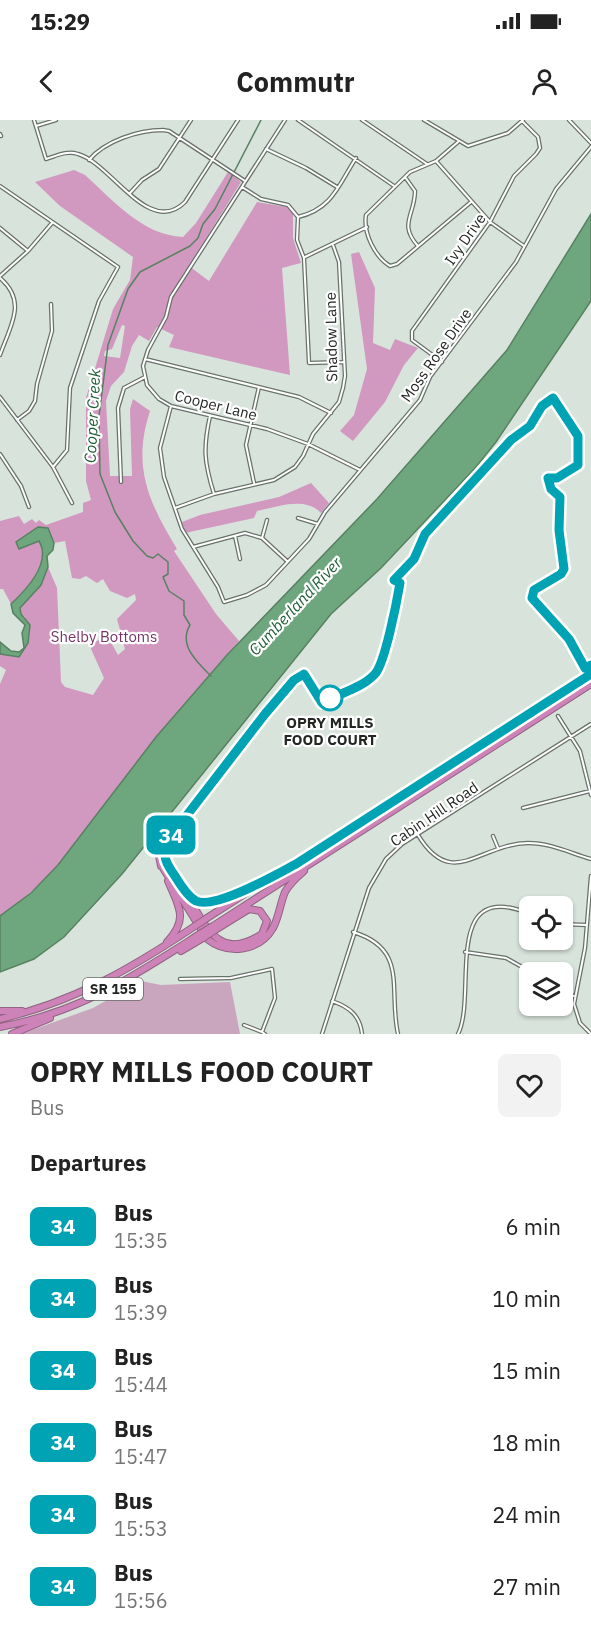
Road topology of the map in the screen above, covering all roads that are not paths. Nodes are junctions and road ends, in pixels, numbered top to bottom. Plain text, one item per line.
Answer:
1 (34, 120) edge
2 (56, 120) edge
3 (191, 120) edge
4 (238, 120) edge
5 (285, 120) edge
6 (298, 120) edge
7 (362, 120) edge
8 (424, 120) edge
9 (523, 120) edge
10 (569, 120) edge
11 (36, 126) junction
12 (179, 138) junction
13 (458, 142) junction
14 (591, 145) edge
15 (266, 149) junction
16 (356, 158) junction
17 (213, 159) junction
18 (89, 160) junction
19 (436, 161) junction
20 (428, 164) junction
21 (405, 177) junction
22 (245, 181) junction
23 (0, 186) edge
24 (394, 186) junction
25 (242, 187) junction
26 (337, 188) junction
27 (130, 193) junction
28 (471, 202) junction
29 (298, 217) junction
30 (490, 222) junction
31 (52, 223) junction
32 (367, 227) junction
33 (0, 228) edge
34 (333, 245) junction
35 (418, 246) junction
36 (525, 246) junction
37 (28, 251) junction
38 (304, 258) junction
39 (0, 277) edge
40 (51, 304) dead end
41 (0, 355) edge
42 (145, 359) junction
43 (344, 362) junction
44 (441, 362) junction
45 (145, 377) junction
46 (259, 387) junction
47 (0, 397) edge
48 (171, 406) junction
49 (331, 413) junction
50 (210, 416) junction
51 (17, 420) junction
52 (250, 425) junction
53 (308, 444) junction
54 (0, 454) edge
55 (53, 467) junction
56 (361, 470) junction
57 (121, 482) dead end
58 (254, 484) junction
59 (214, 494) junction
60 (72, 503) dead end
61 (29, 507) dead end
62 (175, 508) junction
63 (298, 518) dead end
64 (267, 520) dead end
65 (318, 524) junction
66 (235, 536) junction
67 (262, 538) junction
68 (193, 547) junction
69 (240, 559) dead end
70 (287, 561) junction
71 (591, 675) edge
72 (591, 684) edge
73 (558, 716) dead end
74 (591, 724) edge
75 (572, 737) junction
76 (591, 793) edge
77 (523, 808) dead end
78 (418, 834) junction
79 (493, 836) dead end
80 (498, 848) junction
81 (591, 859) edge
82 (312, 862) junction
83 (296, 864) junction
84 (161, 865) junction
85 (591, 876) edge
86 (181, 886) junction
87 (519, 911) edge
88 (573, 924) edge
89 (586, 925) junction
90 (214, 928) junction
91 (353, 932) junction
92 (161, 949) junction
93 (465, 952) junction
94 (519, 965) edge
95 (180, 979) dead end
96 (575, 996) joint
97 (64, 1001) junction
98 (332, 1001) junction
99 (0, 1011) edge
100 (56, 1014) junction
101 (0, 1019) edge
102 (244, 1025) dead end
103 (0, 1027) edge
104 (263, 1033) edge
105 (12, 1034) edge
106 (322, 1034) edge
107 (362, 1034) edge
108 (398, 1034) edge
109 (458, 1034) edge
110 (591, 1034) edge

1 - 11 street
2 - 11 street
3 - 12 street
4 - 17 street
5 - 15 street
6 - 16 street
7 - 20 street
8 - 13 street
9 - 13 street
9 - 30 street, Ivy Drive
10 - 14 street
11 - 18 street
12 - 17 street
12 - 18 street
12 - 27 street
13 - 19 street
14 - 36 street, Moss Rose Drive
15 - 22 street
15 - 26 street
16 - 24 street
16 - 26 street
17 - 22 street
17 - 27 street
18 - 27 street
19 - 20 street
19 - 28 street
20 - 21 street
21 - 24 street
21 - 35 street
22 - 25 street
23 - 31 street
24 - 32 street
25 - 29 street
25 - 42 street
26 - 29 street
28 - 30 street
28 - 35 street
29 - 38 street
30 - 36 street
30 - 44 street, Ivy Drive
31 - 37 street
31 - 55 street
32 - 34 street
32 - 35 street
33 - 37 street
34 - 38 street
34 - 43 street, Shadow Lane
36 - 44 street, Moss Rose Drive
37 - 39 street
38 - 43 street
39 - 41 street
40 - 51 street
42 - 45 street
42 - 46 street
43 - 49 street, Shadow Lane
44 - 56 street, Moss Rose Drive
45 - 48 street, Cooper Lane
45 - 57 street
46 - 49 street
46 - 52 street
47 - 51 street
48 - 50 street, Cooper Lane
48 - 62 street
49 - 53 street, Shadow Lane
50 - 52 street, Cooper Lane
50 - 59 street
51 - 55 street
52 - 53 street, Cooper Lane
52 - 58 street
53 - 56 street, Cooper Lane
53 - 58 street, Shadow Lane
54 - 61 street
55 - 60 street
56 - 65 street, Moss Rose Drive
58 - 59 street, Shadow Lane
59 - 62 street, Shadow Lane
62 - 68 street
63 - 65 street
64 - 67 street
65 - 70 street, Moss Rose Drive
66 - 67 street
66 - 68 street
66 - 69 street
67 - 70 street
68 - 70 street, Moss Rose Drive
71 - 83 highway, SR 155
72 - 82 highway, SR 155
73 - 75 street
74 - 75 street, Cabin Hill Road
75 - 76 street
75 - 78 street, Cabin Hill Road
76 - 77 street
78 - 80 street
78 - 91 street, Cabin Hill Road
79 - 80 street
80 - 81 street
82 - 84 highway
82 - 90 highway, SR 155
83 - 86 highway
83 - 92 highway, SR 155, bridge
84 - 86 highway
84 - 92 highway
85 - 89 street
86 - 90 highway
87 - 93 street
88 - 89 street
89 - 96 street
90 - 100 highway, SR 155, bridge
91 - 98 street, Cabin Hill Road
91 - 108 street
92 - 97 highway, SR 155
93 - 94 street
93 - 109 street
95 - 104 street
96 - 110 street
97 - 99 highway
97 - 101 highway, SR 155
98 - 106 street, Cabin Hill Road
98 - 107 street
100 - 103 highway, SR 155
100 - 105 highway
102 - 104 street

